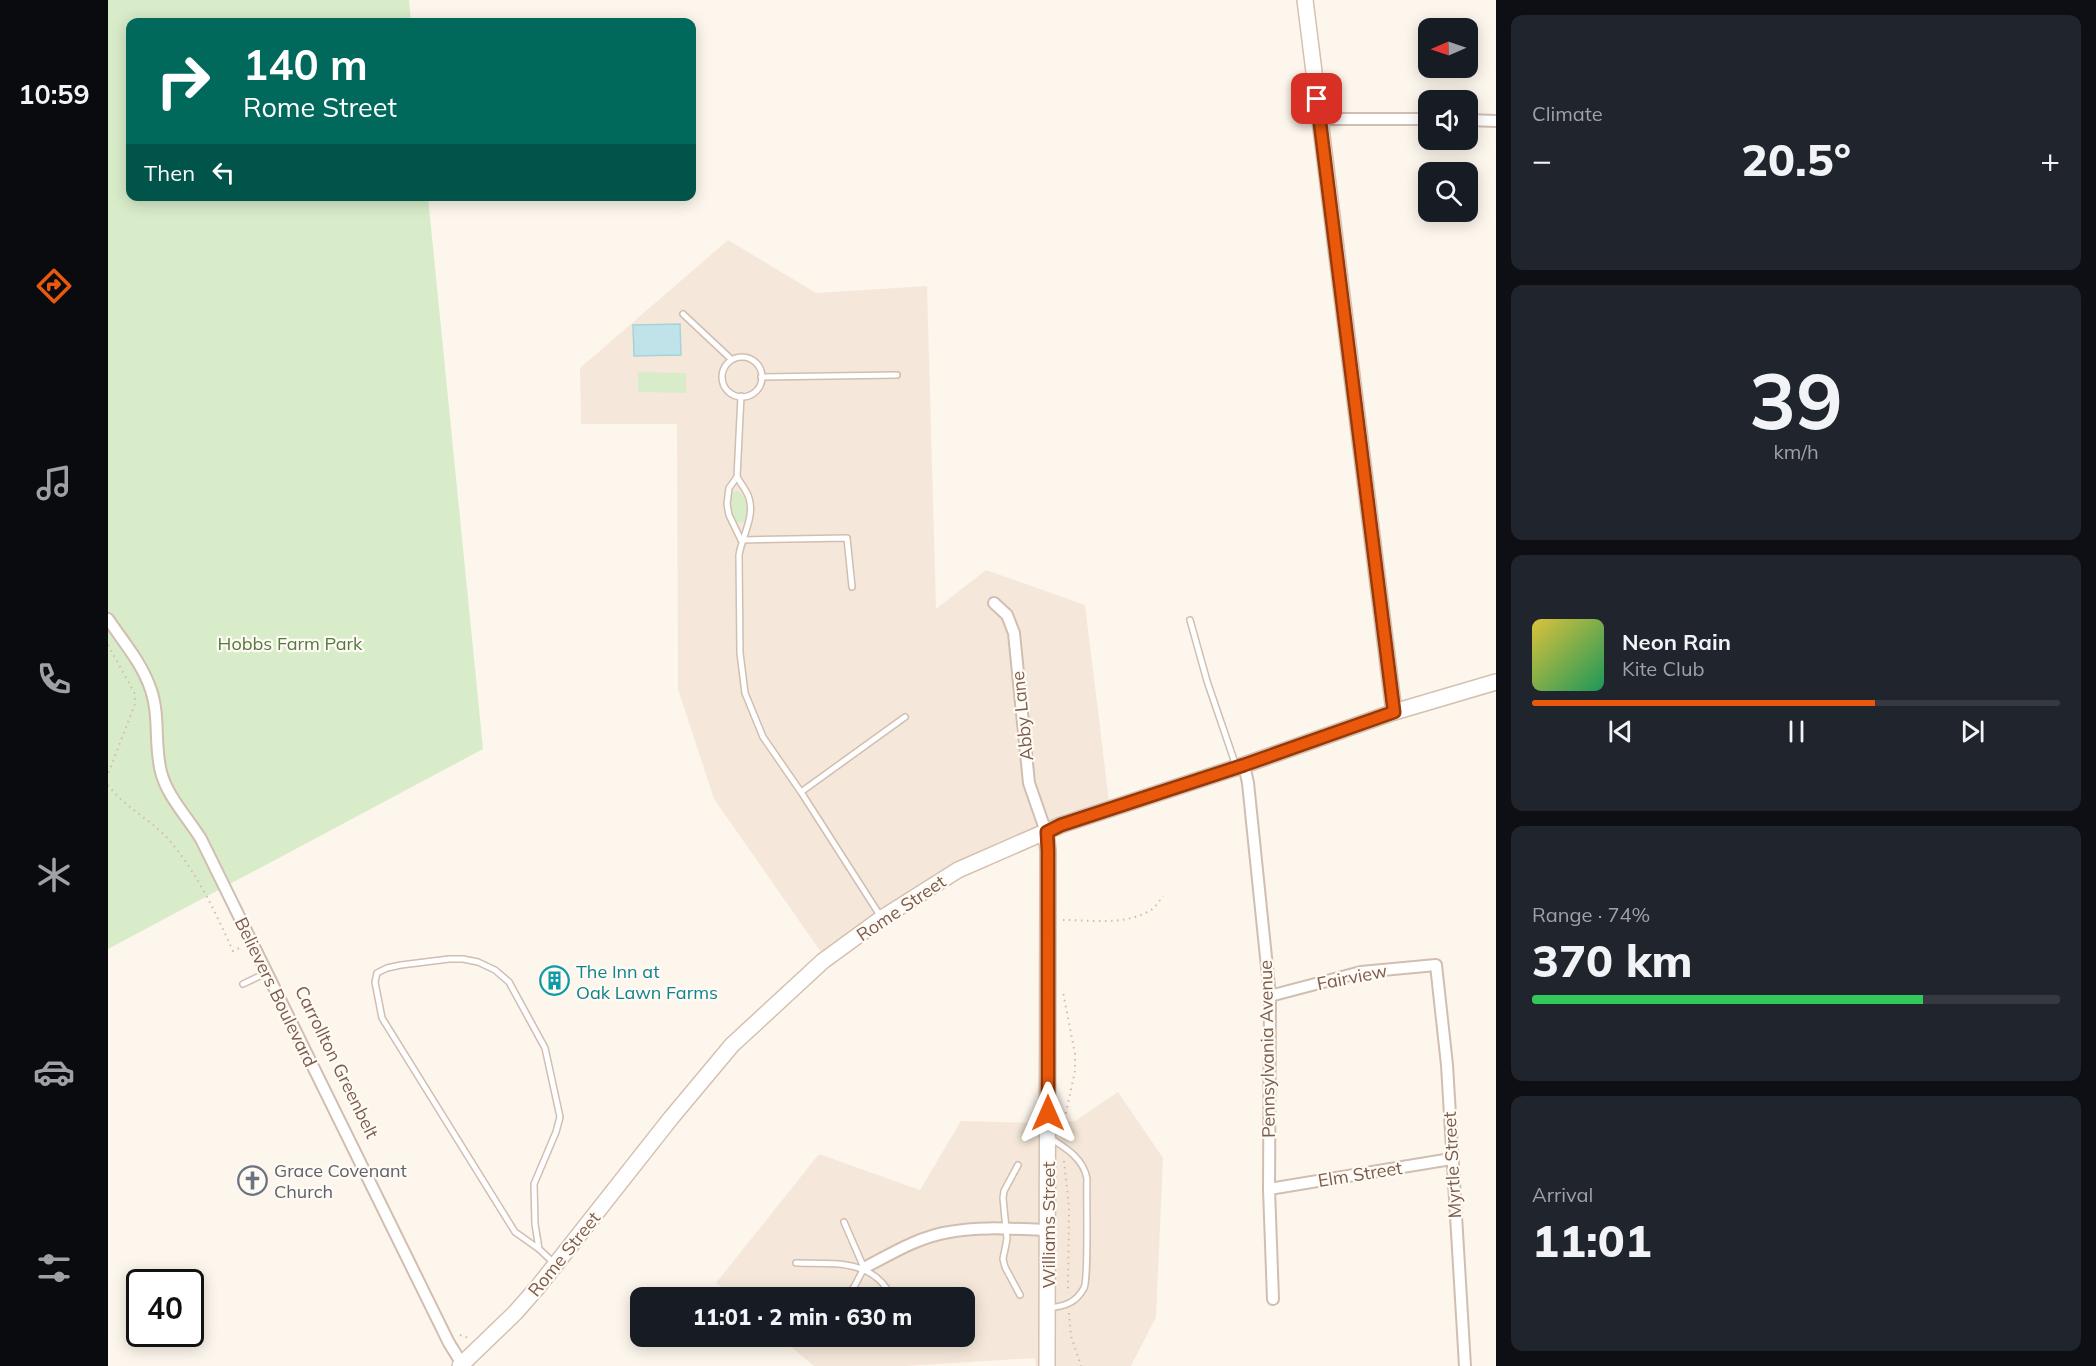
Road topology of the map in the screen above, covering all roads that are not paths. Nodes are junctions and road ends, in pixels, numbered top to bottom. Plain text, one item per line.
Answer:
1 (1305, 0) edge
2 (1319, 119) junction
3 (1418, 120) edge
4 (1478, 120) edge
5 (1496, 121) edge
6 (683, 314) dead end
7 (731, 359) junction
8 (897, 375) dead end
9 (761, 377) junction
10 (741, 396) junction
11 (737, 477) junction
12 (741, 540) junction
13 (852, 587) dead end
14 (993, 603) dead end
15 (108, 620) edge
16 (1190, 620) dead end
17 (1496, 682) edge
18 (1394, 712) junction
19 (905, 717) dead end
20 (1240, 766) junction
21 (801, 792) junction
22 (1047, 832) junction
23 (882, 918) junction
24 (1436, 965) joint
25 (266, 973) junction
26 (243, 984) dead end
27 (1270, 996) junction
28 (1055, 1136) junction
29 (1451, 1159) junction
30 (1018, 1165) dead end
31 (1269, 1189) junction
32 (844, 1222) dead end
33 (1006, 1229) junction
34 (1047, 1230) junction
35 (539, 1249) junction
36 (796, 1263) dead end
37 (556, 1265) junction
38 (864, 1268) junction
39 (854, 1287) edge
40 (886, 1287) edge
41 (1020, 1295) dead end
42 (1273, 1299) dead end
43 (1047, 1308) junction
44 (461, 1365) edge
45 (1047, 1366) edge
46 (1465, 1366) edge

1 - 2 street
2 - 3 street
2 - 18 street
4 - 5 street
6 - 7 lane
7 - 9 lane
7 - 10 lane
8 - 9 lane
9 - 10 lane
10 - 11 lane
11 - 12 lane
11 - 12 lane
12 - 13 lane
12 - 21 lane
14 - 22 street, Abby Lane
15 - 25 street, Believers Boulevard
16 - 20 lane
17 - 18 street, Rome Street
18 - 20 street, Rome Street
19 - 21 lane
20 - 22 street, Rome Street
20 - 27 street, Pennsylvania Avenue
21 - 23 lane
22 - 23 street, Rome Street
22 - 28 street, Williams Street
23 - 37 street, Rome Street
24 - 27 street, Fairview
24 - 29 street, Myrtle Street
25 - 26 lane
25 - 44 street, Believers Boulevard
27 - 31 street, Pennsylvania Avenue
28 - 34 street, Williams Street
28 - 43 lane
29 - 31 street, Elm Street
29 - 46 street, Myrtle Street
30 - 33 lane
31 - 42 street, Pennsylvania Avenue
32 - 38 lane
33 - 34 street
33 - 38 street
33 - 41 lane
34 - 43 street, Williams Street
35 - 35 lane
35 - 37 lane
36 - 38 lane
37 - 44 street, Rome Street
38 - 39 lane
38 - 40 lane
43 - 45 street, Williams Street

